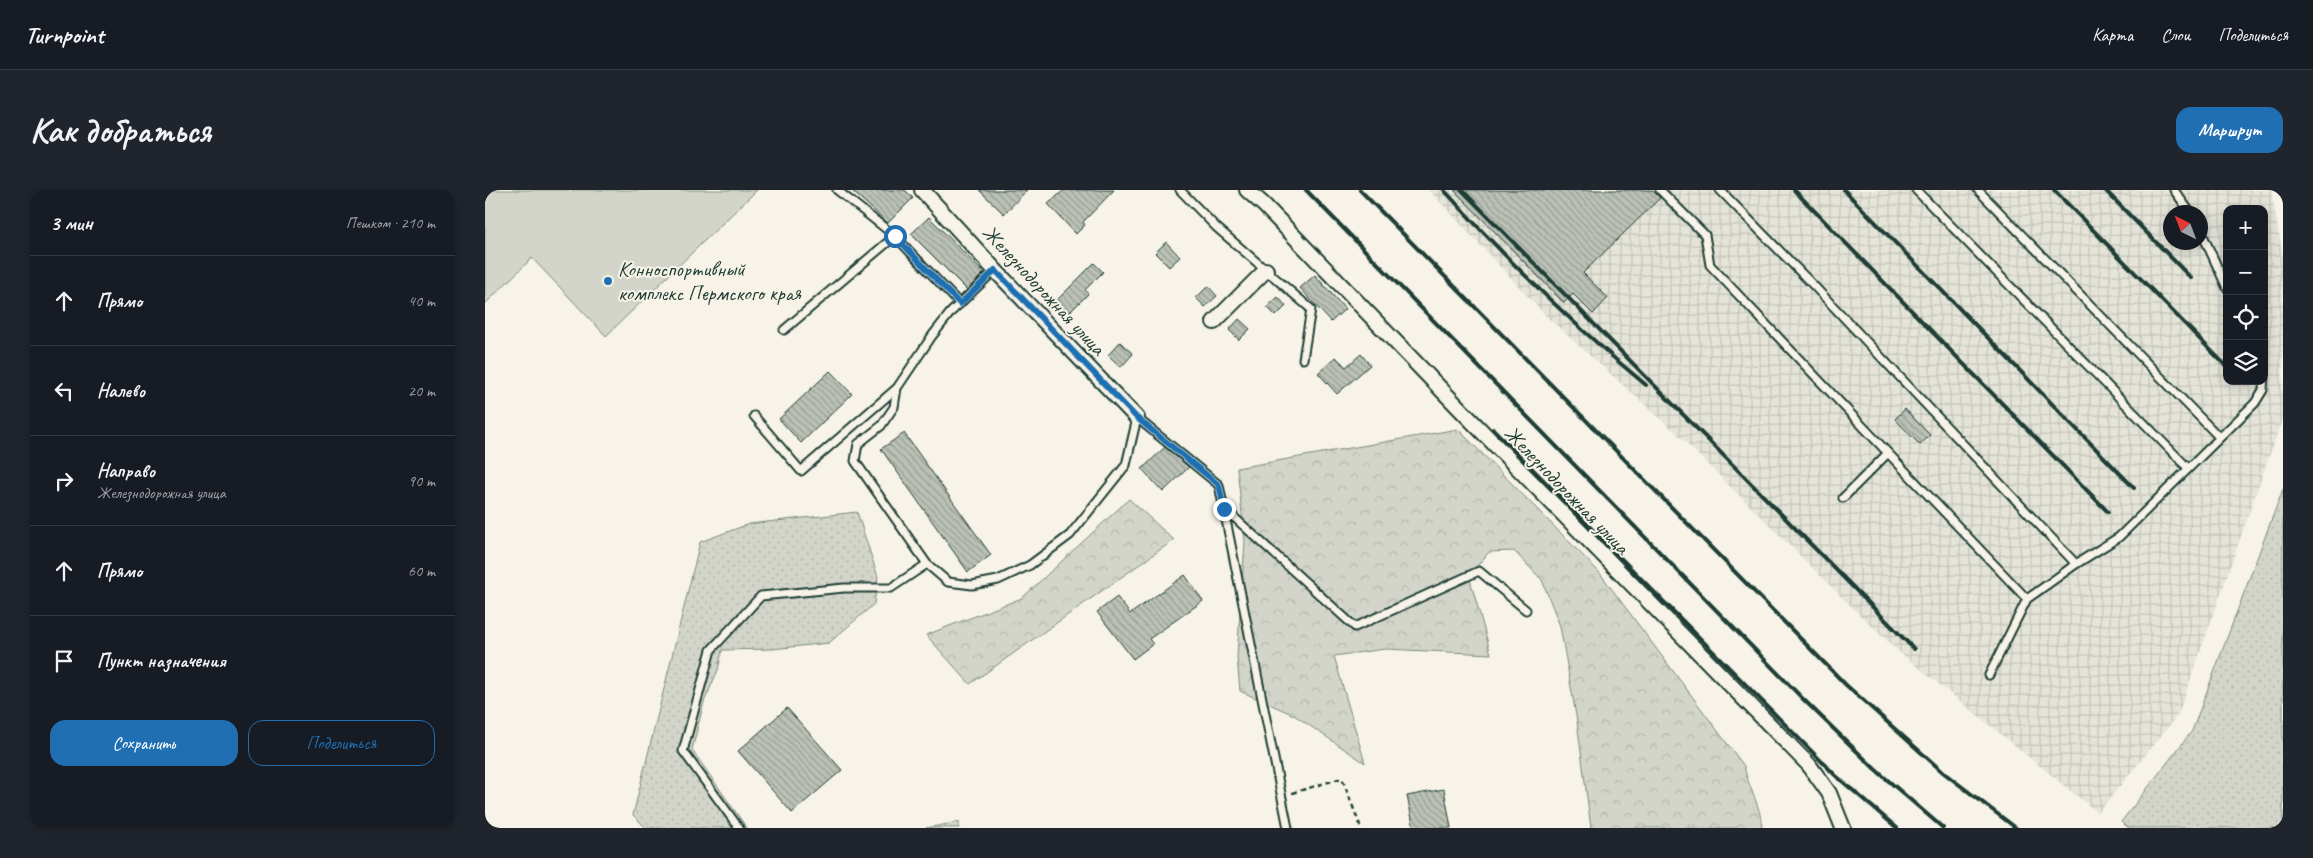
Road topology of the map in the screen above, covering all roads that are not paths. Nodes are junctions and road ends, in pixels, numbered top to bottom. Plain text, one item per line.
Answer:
1 (837, 190) edge
2 (922, 190) edge
3 (1180, 190) edge
4 (1247, 190) edge
5 (1660, 190) edge
6 (1720, 190) edge
7 (1916, 190) edge
8 (1978, 190) edge
9 (2174, 190) edge
10 (2185, 205) edge
11 (895, 236) junction
12 (2208, 246) edge
13 (995, 270) junction
14 (1267, 270) junction
15 (2223, 279) edge
16 (960, 304) junction
17 (1214, 322) dead end
18 (784, 330) dead end
19 (1303, 359) dead end
20 (2263, 385) edge
21 (897, 388) junction
22 (754, 416) dead end
23 (1137, 418) junction
24 (2219, 437) junction
25 (1888, 453) junction
26 (2188, 468) junction
27 (1843, 498) dead end
28 (1224, 509) junction
29 (927, 564) junction
30 (2076, 564) junction
31 (2027, 599) junction
32 (1526, 610) dead end
33 (1989, 675) dead end
34 (739, 828) edge
35 (1288, 828) edge
36 (1843, 828) edge

1 - 11 lane
2 - 13 street, Железнодорожная улица
3 - 14 lane
4 - 36 street, Железнодорожная улица
5 - 25 lane
6 - 30 lane
7 - 26 lane
8 - 24 lane
9 - 10 lane
11 - 16 lane
11 - 18 lane
12 - 15 lane
13 - 16 lane
13 - 23 street, Железнодорожная улица
14 - 17 street
14 - 19 lane
16 - 21 lane
20 - 24 lane
21 - 22 lane
21 - 29 lane
23 - 28 lane
23 - 29 lane
24 - 26 lane
25 - 27 lane
25 - 31 lane
26 - 30 lane
28 - 32 lane
28 - 35 lane
29 - 34 lane
30 - 31 lane
31 - 33 lane

